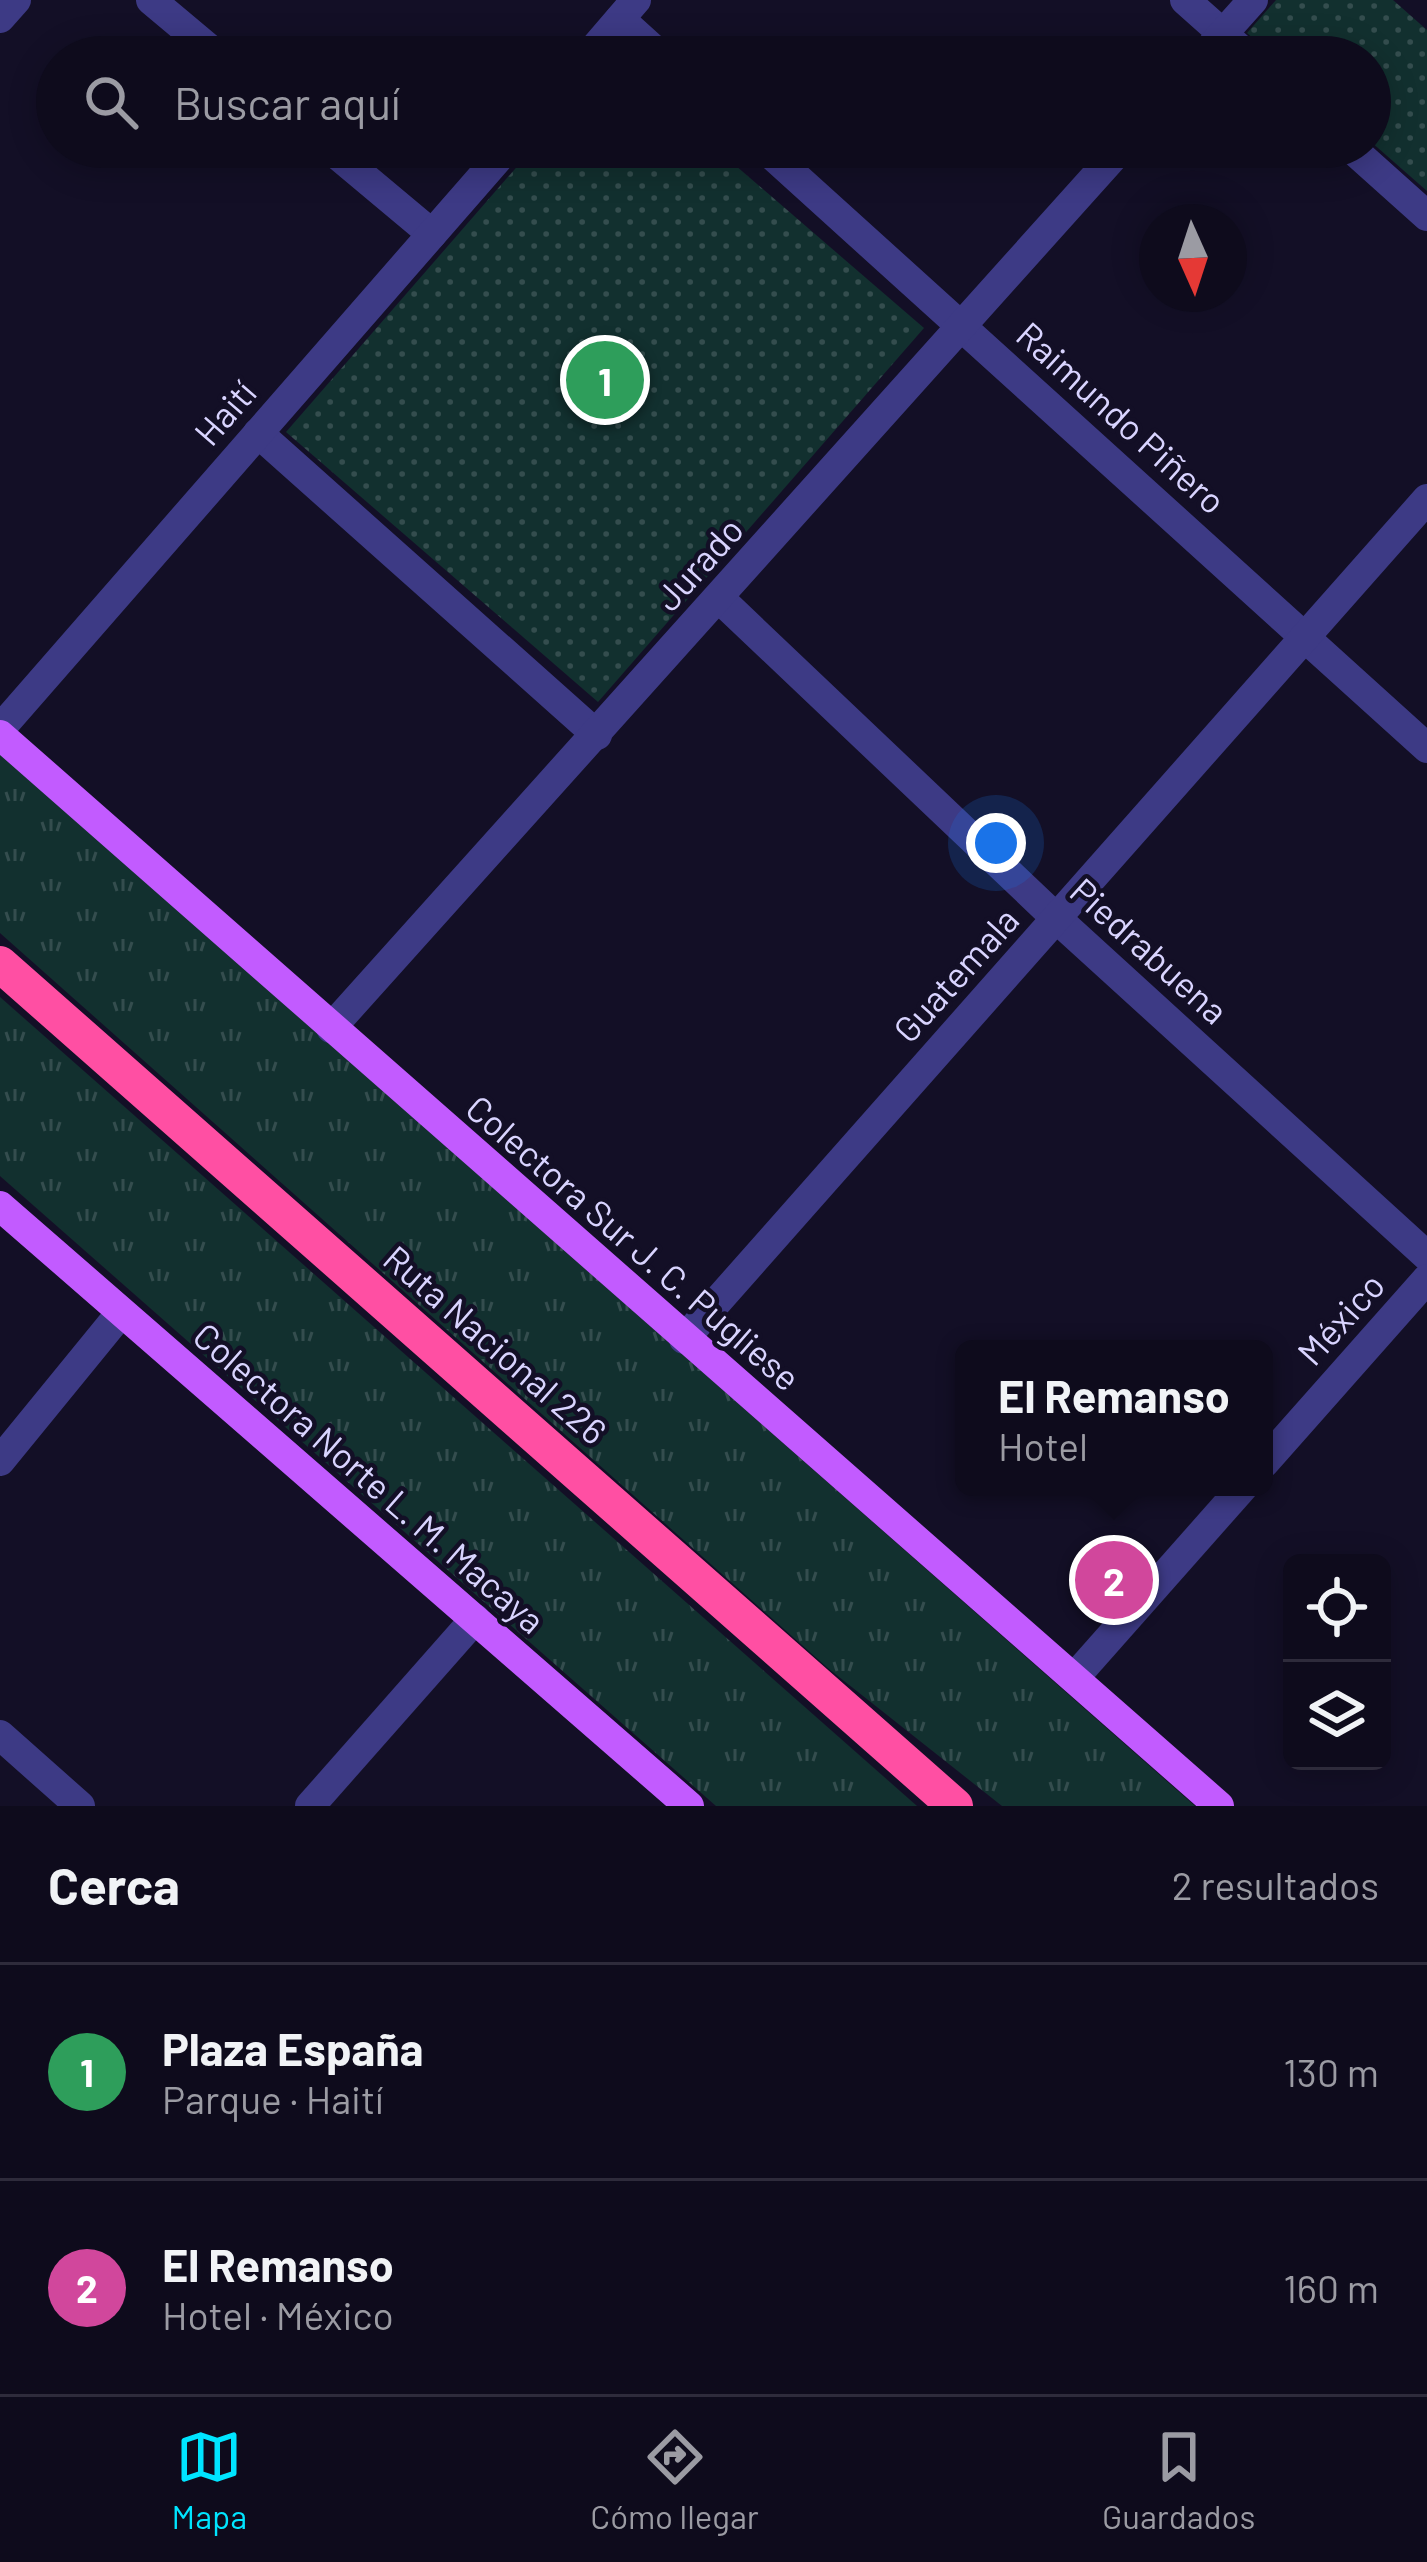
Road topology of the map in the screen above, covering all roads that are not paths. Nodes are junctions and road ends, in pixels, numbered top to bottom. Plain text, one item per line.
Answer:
1 (16, 0) edge
2 (151, 0) edge
3 (1185, 0) edge
4 (1253, 0) edge
5 (628, 9) edge
6 (0, 18) edge
7 (195, 36) edge
8 (604, 36) edge
9 (647, 36) edge
10 (1207, 36) edge
11 (1220, 36) edge
12 (353, 168) edge
13 (490, 168) edge
14 (786, 168) edge
15 (1103, 168) edge
16 (1373, 168) edge
17 (1427, 216) edge
18 (432, 234) junction
19 (962, 326) junction
20 (258, 433) junction
21 (1427, 499) edge
22 (719, 598) junction
23 (1306, 635) junction
24 (0, 732) edge
25 (597, 735) junction
26 (1427, 748) edge
27 (1057, 918) junction
28 (0, 964) edge
29 (331, 1028) junction
30 (0, 1206) edge
31 (1427, 1256) edge
32 (1427, 1279) edge
33 (120, 1314) junction
34 (684, 1339) junction
35 (1273, 1453) edge
36 (0, 1461) edge
37 (1235, 1496) edge
38 (475, 1619) junction
39 (1074, 1678) junction
40 (0, 1735) edge
41 (951, 1800) edge
42 (80, 1806) edge
43 (310, 1806) edge
44 (689, 1806) edge
45 (1219, 1806) edge

1 - 6 street
2 - 7 street
3 - 10 street
4 - 11 street
5 - 8 street
5 - 9 street
12 - 18 street
13 - 18 street, Haití
14 - 19 street, Raimundo Piñero
15 - 19 street, Jurado
16 - 17 street
18 - 20 street, Haití
19 - 22 street, Jurado
19 - 23 street, Raimundo Piñero
20 - 24 street, Haití
20 - 25 street
21 - 23 street, Guatemala
22 - 25 street, Jurado
22 - 27 street, Piedrabuena
23 - 26 street, Raimundo Piñero
23 - 27 street, Guatemala
24 - 29 main road, Colectora Sur J. C. Pugliese
25 - 29 street, Jurado
27 - 31 street, Piedrabuena
27 - 34 street, Guatemala
28 - 41 highway, Ruta Nacional 226
29 - 34 main road, Colectora Sur J. C. Pugliese
30 - 33 main road, Colectora Norte L. M. Macaya
32 - 35 street, México
33 - 36 street
33 - 38 main road, Colectora Norte L. M. Macaya
34 - 39 main road, Colectora Sur J. C. Pugliese
37 - 39 street
38 - 43 street
38 - 44 main road, Colectora Norte L. M. Macaya
39 - 45 main road, Colectora Sur J. C. Pugliese
40 - 42 street

